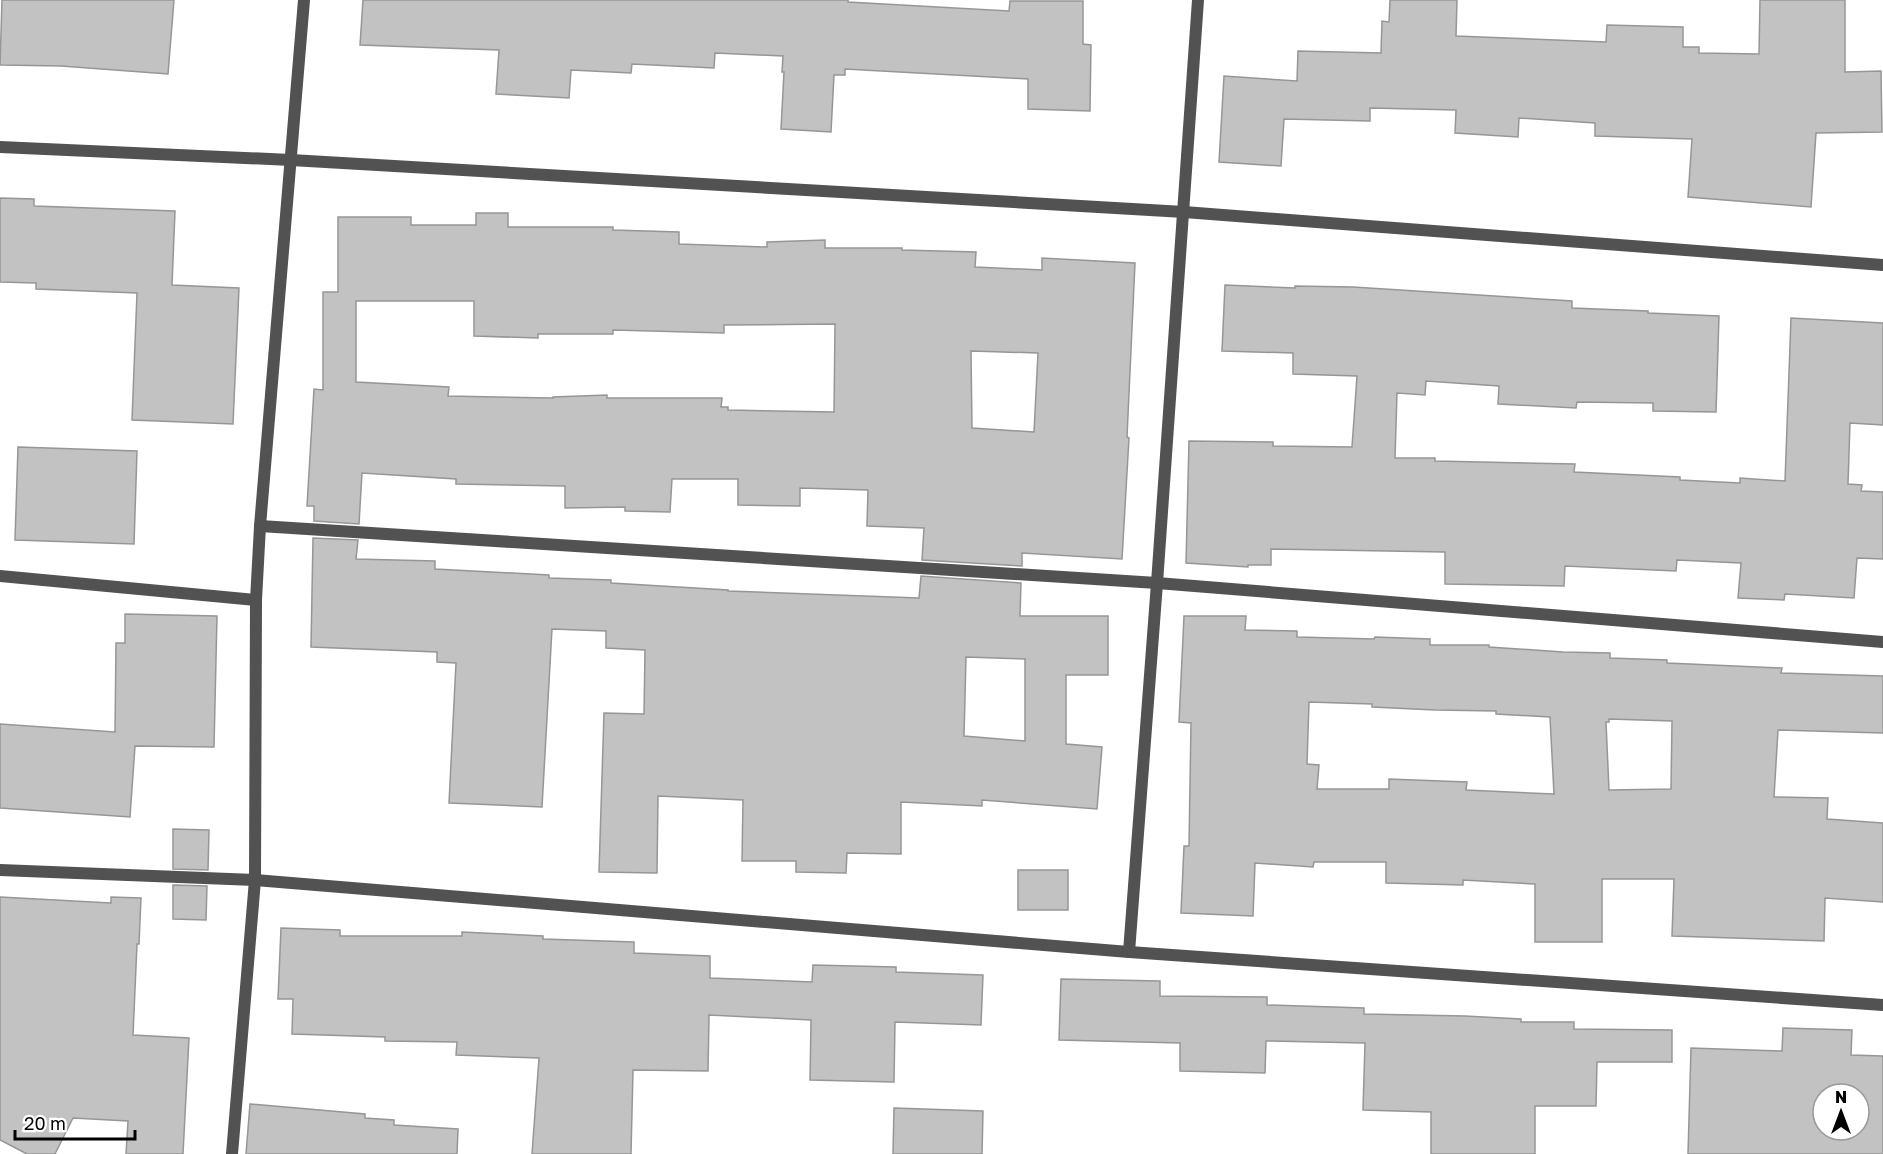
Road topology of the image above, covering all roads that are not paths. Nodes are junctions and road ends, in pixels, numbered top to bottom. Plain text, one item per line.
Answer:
1 (304, 0) edge
2 (1198, 0) edge
3 (0, 147) edge
4 (291, 160) junction
5 (1184, 212) junction
6 (1883, 264) edge
7 (260, 526) junction
8 (0, 576) edge
9 (1157, 583) junction
10 (256, 600) junction
11 (1883, 642) edge
12 (0, 870) edge
13 (255, 880) junction
14 (1129, 952) junction
15 (1883, 1005) edge
16 (232, 1154) edge

1 - 4 street
2 - 5 street
3 - 4 street
4 - 5 street
4 - 7 street
5 - 6 street
5 - 9 street
7 - 9 street
7 - 10 street
8 - 10 street
9 - 11 street
9 - 14 street
10 - 13 street
12 - 13 street
13 - 14 street
13 - 16 street
14 - 15 street

